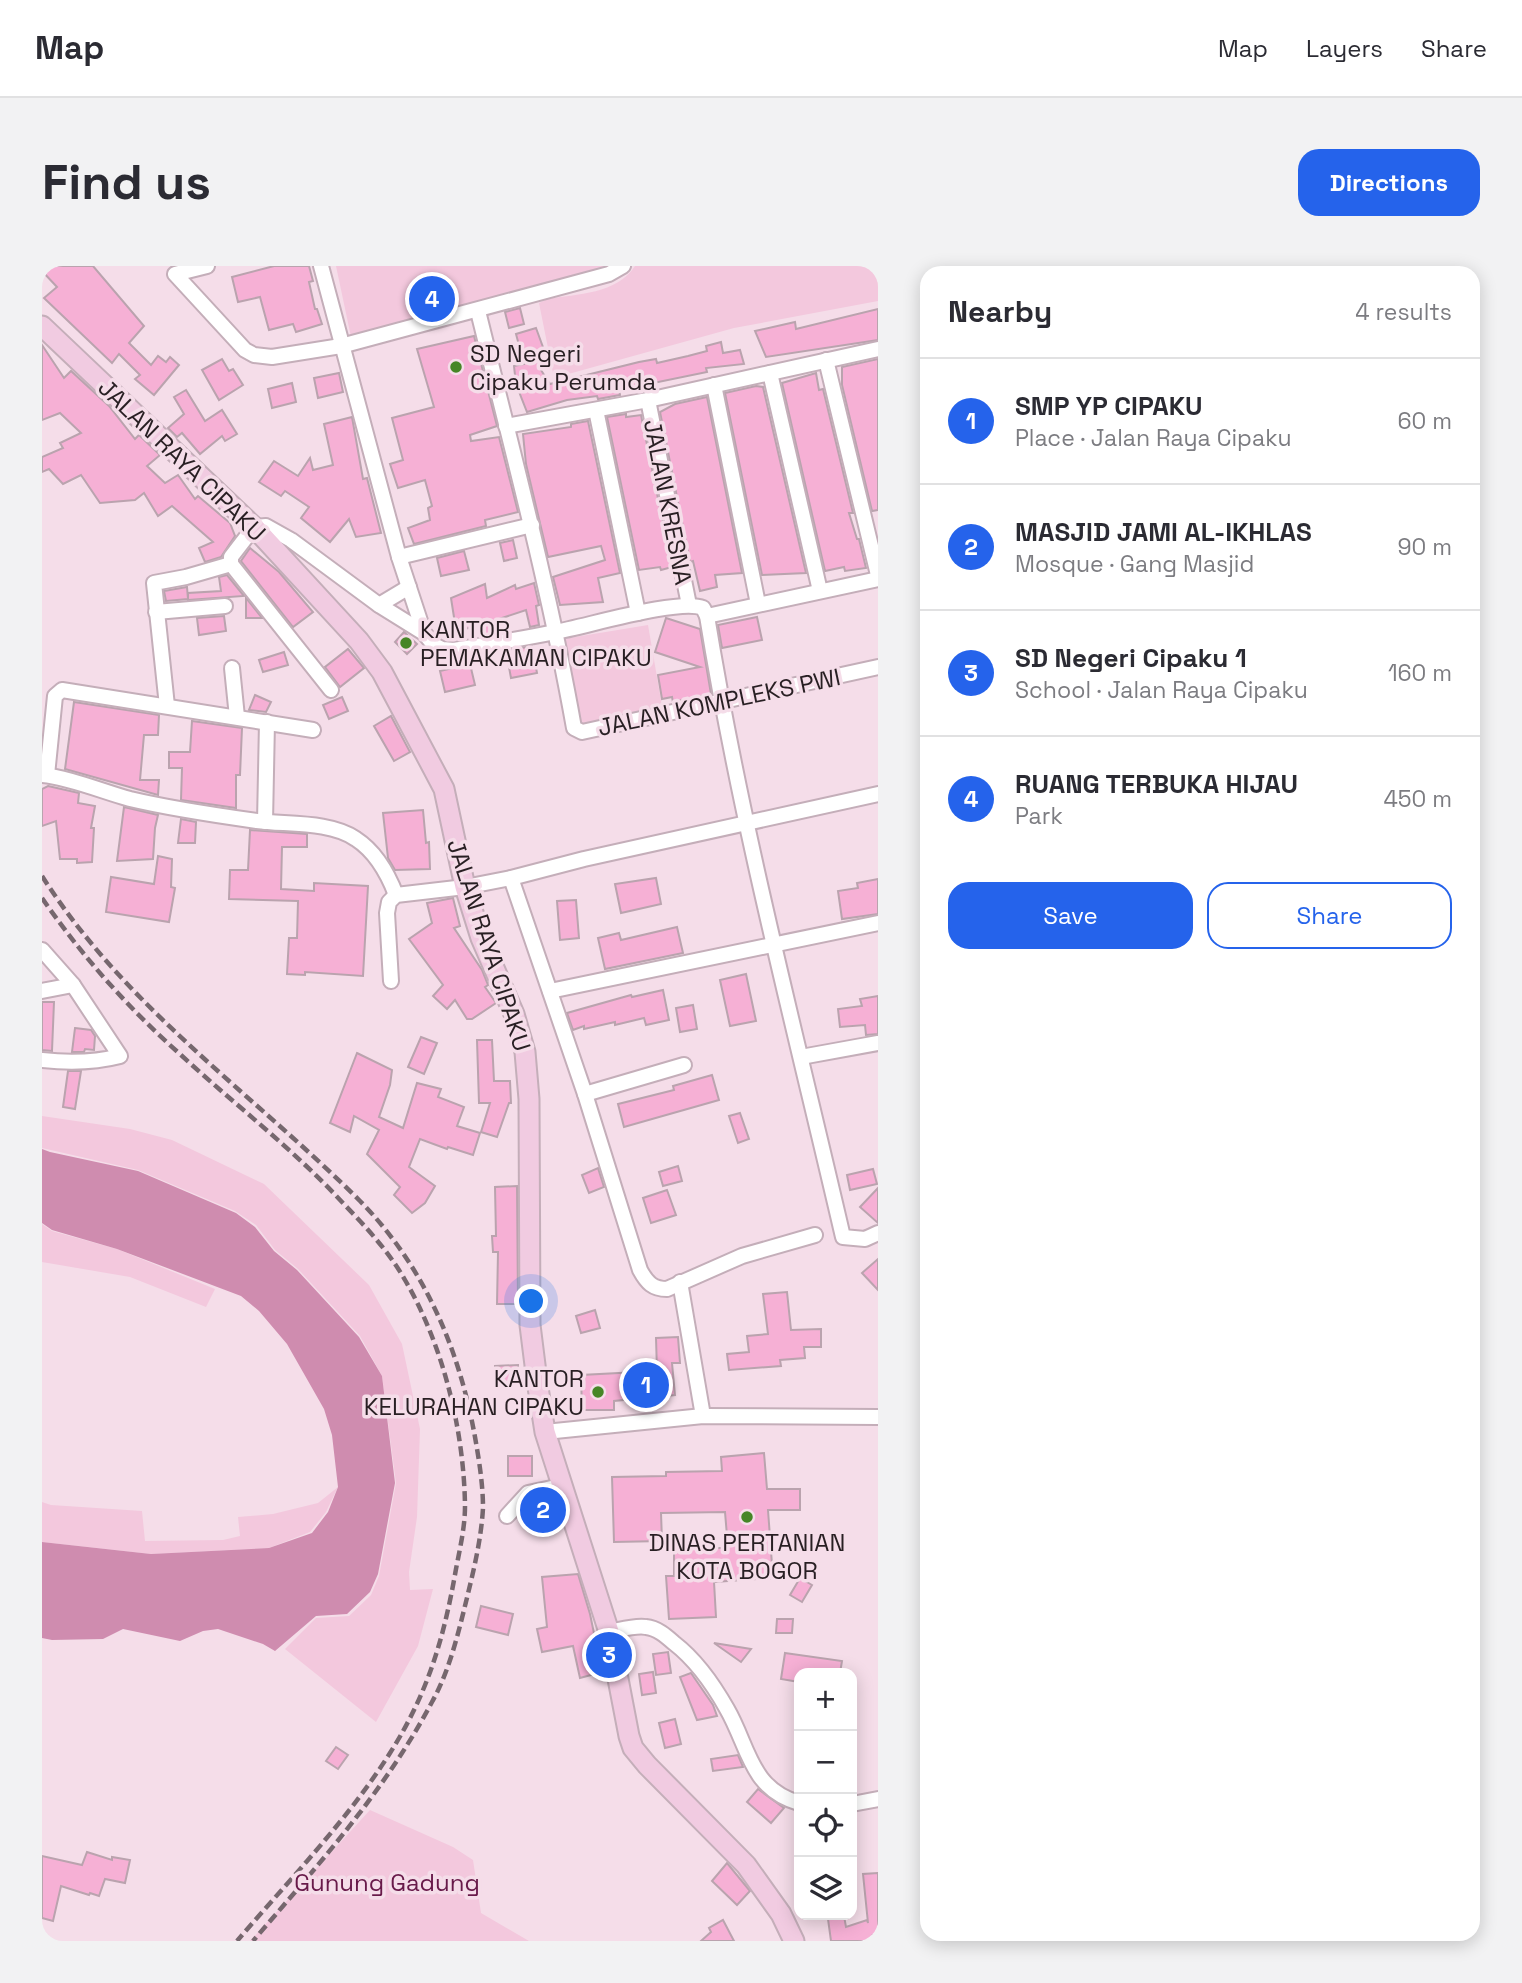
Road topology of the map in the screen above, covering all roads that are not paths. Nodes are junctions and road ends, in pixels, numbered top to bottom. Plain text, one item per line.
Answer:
1 (207, 266) edge
2 (321, 266) edge
3 (623, 266) edge
4 (172, 270) edge
5 (478, 311) junction
6 (42, 326) edge
7 (341, 346) junction
8 (878, 349) edge
9 (826, 360) junction
10 (770, 373) junction
11 (713, 385) junction
12 (648, 400) junction
13 (596, 410) junction
14 (506, 426) junction
15 (532, 525) junction
16 (254, 527) junction
17 (399, 557) junction
18 (231, 564) junction
19 (878, 577) edge
20 (409, 587) junction
21 (820, 591) junction
22 (758, 604) junction
23 (379, 605) junction
24 (689, 605) junction
25 (225, 606) dead end
26 (156, 612) junction
27 (638, 613) junction
28 (707, 616) junction
29 (557, 632) junction
30 (424, 633) junction
31 (878, 667) edge
32 (232, 668) dead end
33 (331, 690) dead end
34 (720, 700) junction
35 (167, 706) junction
36 (237, 717) junction
37 (267, 722) junction
38 (313, 730) dead end
39 (44, 775) edge
40 (878, 794) edge
41 (265, 822) junction
42 (746, 823) junction
43 (511, 878) junction
44 (465, 887) junction
45 (396, 895) junction
46 (878, 923) edge
47 (774, 946) junction
48 (42, 950) edge
49 (391, 981) dead end
50 (73, 985) junction
51 (42, 991) edge
52 (550, 991) junction
53 (878, 1043) edge
54 (801, 1057) junction
55 (42, 1060) edge
56 (684, 1065) dead end
57 (585, 1094) junction
58 (878, 1233) edge
59 (815, 1235) dead end
60 (680, 1282) junction
61 (703, 1416) junction
62 (878, 1417) edge
63 (545, 1432) junction
64 (561, 1486) junction
65 (507, 1516) dead end
66 (609, 1632) junction
67 (878, 1799) edge
68 (794, 1802) edge
69 (857, 1803) edge
70 (794, 1941) edge

1 - 4 street
2 - 7 street
3 - 5 street
4 - 7 street
5 - 7 street
5 - 14 street
6 - 16 street, JALAN RAYA CIPAKU
7 - 17 street
8 - 9 street
9 - 10 street
9 - 19 street
10 - 11 street
10 - 21 street
11 - 12 street
11 - 22 street
12 - 13 street
12 - 24 street, JALAN KRESNA
13 - 14 street
13 - 27 street
14 - 15 street
15 - 17 street
15 - 29 street
16 - 18 street
16 - 23 street
16 - 44 street, JALAN RAYA CIPAKU
17 - 20 street
18 - 26 street
18 - 33 street
19 - 21 street
20 - 23 street
20 - 30 street
21 - 22 street
22 - 28 street
23 - 30 street
24 - 27 street
24 - 28 street
25 - 26 street
26 - 35 street
27 - 29 street
28 - 34 street
29 - 30 street
29 - 34 street, JALAN KOMPLEKS PWI
31 - 34 street, JALAN KOMPLEKS PWI
32 - 36 street
34 - 42 street
35 - 36 street
35 - 39 street
36 - 37 street
37 - 38 street
37 - 41 street
39 - 41 street
40 - 42 street
41 - 45 street
42 - 43 street
42 - 47 street
43 - 44 street
43 - 52 street
44 - 45 street
44 - 63 street, JALAN RAYA CIPAKU
45 - 49 street
46 - 47 street
47 - 52 street
47 - 54 street
48 - 50 street
50 - 51 street
50 - 55 street
52 - 57 street
53 - 54 street
54 - 58 street
56 - 57 street
57 - 60 street
59 - 60 street
60 - 61 street
61 - 62 street
61 - 63 street
63 - 64 street, JALAN RAYA CIPAKU
64 - 65 street
64 - 66 street, JALAN RAYA CIPAKU
66 - 68 street
66 - 70 street, JALAN RAYA CIPAKU
67 - 69 street

